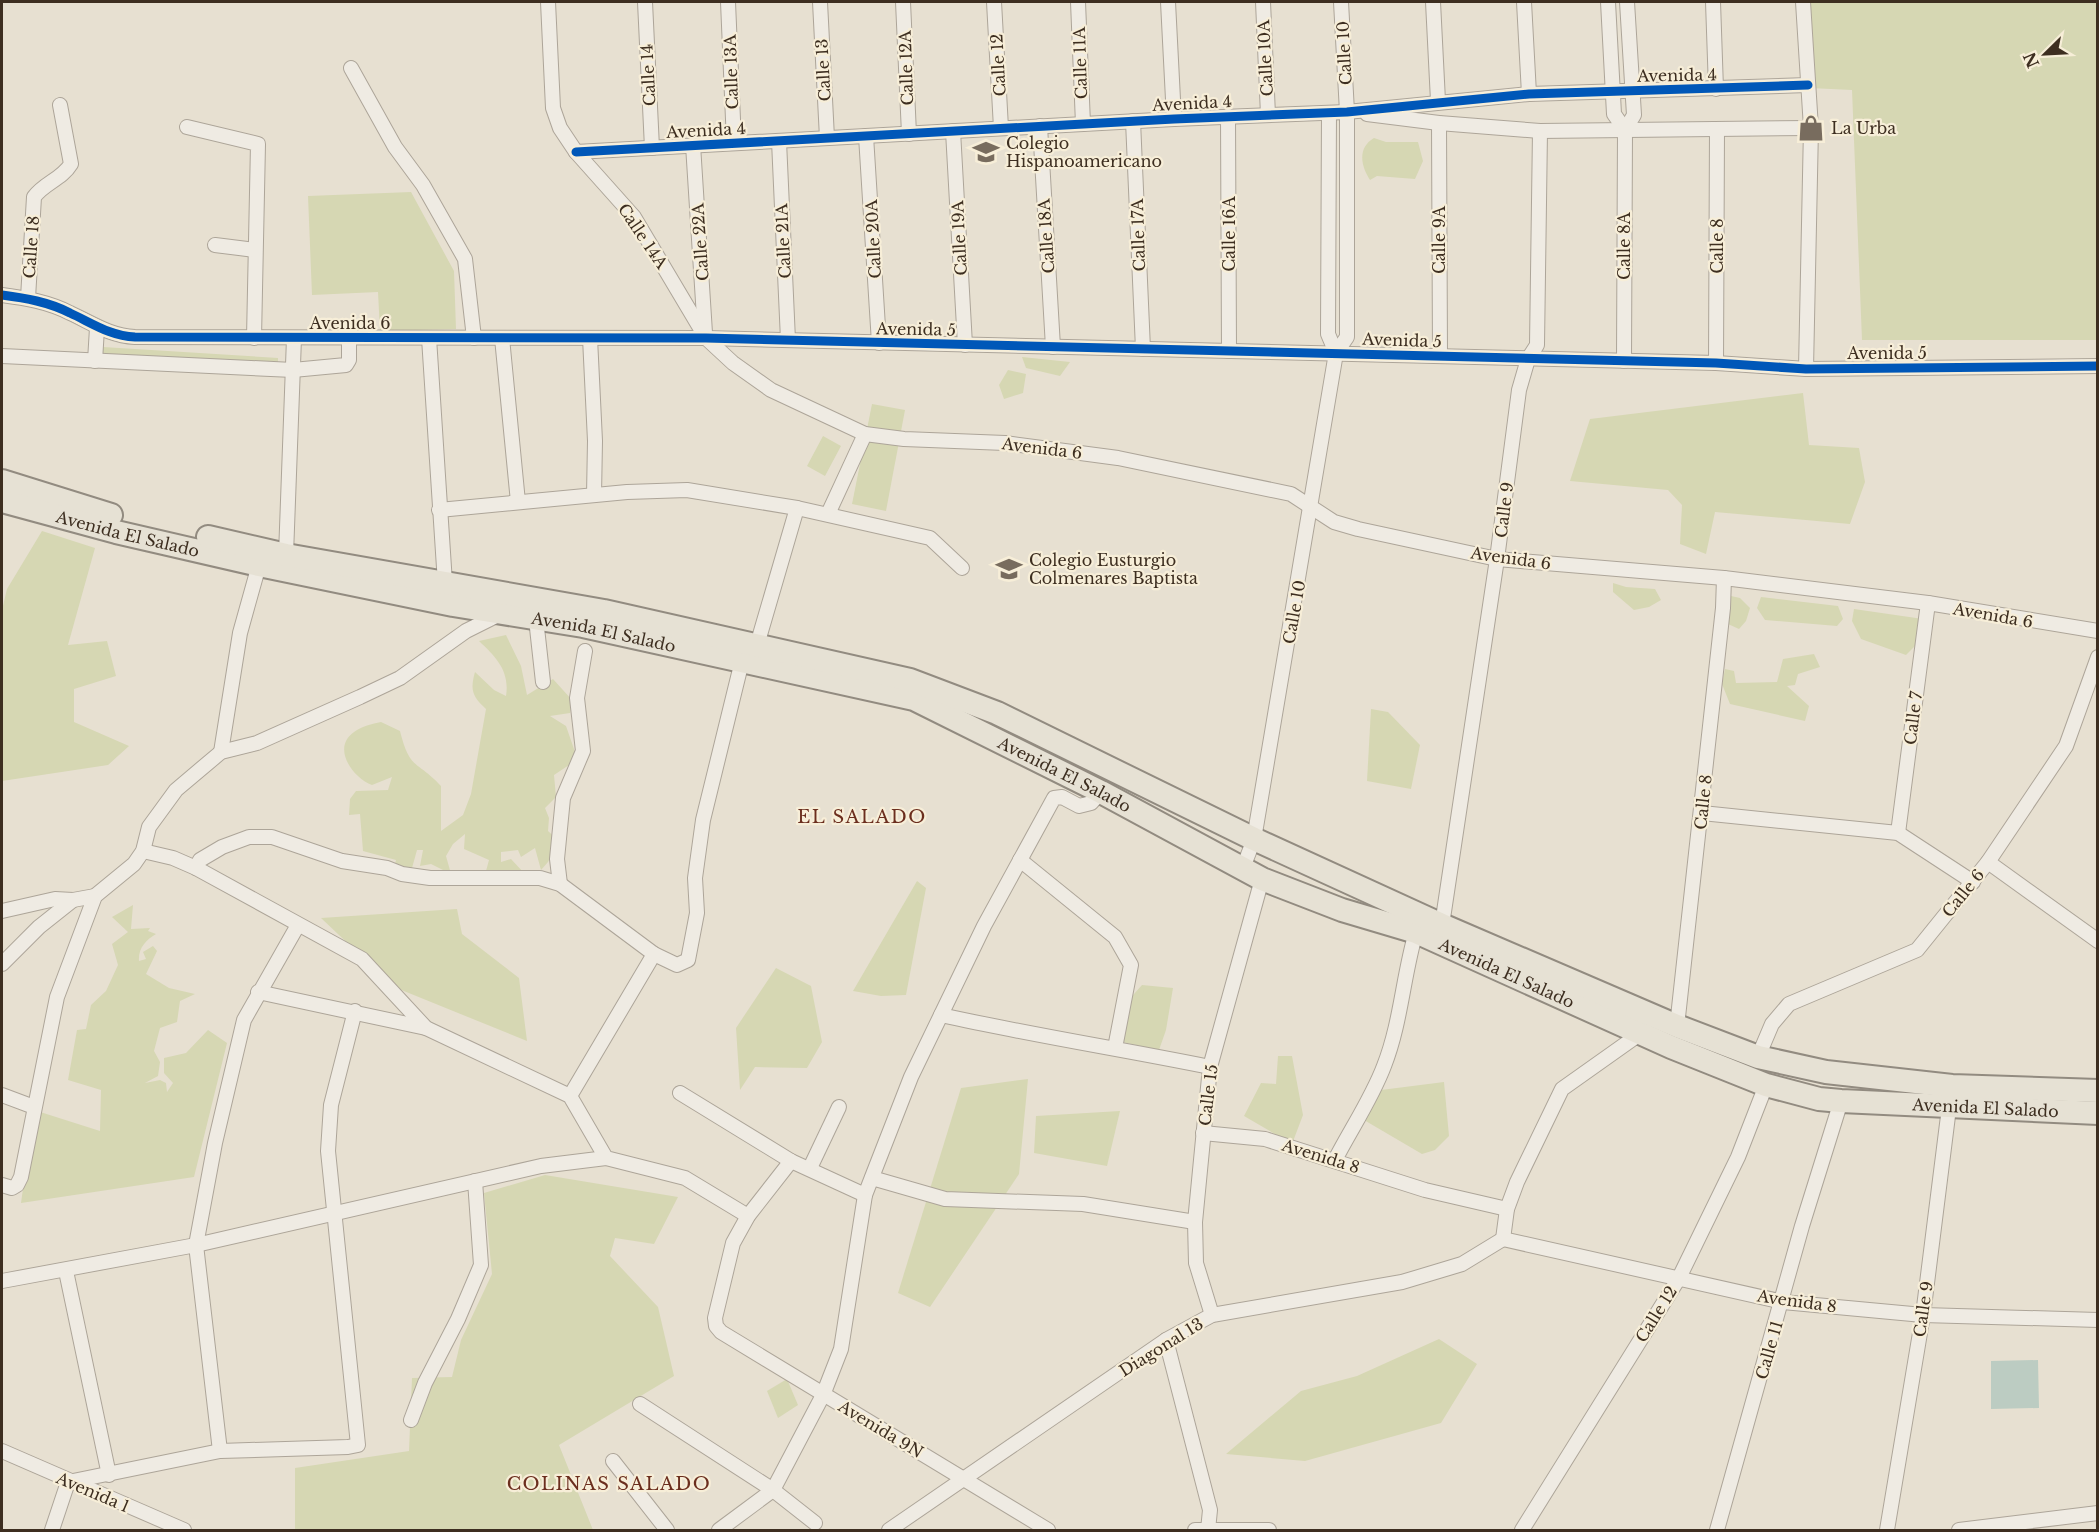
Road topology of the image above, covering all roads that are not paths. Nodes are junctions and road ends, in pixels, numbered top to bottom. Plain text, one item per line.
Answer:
1 (548, 2) edge
2 (645, 2) edge
3 (728, 2) edge
4 (820, 2) edge
5 (903, 2) edge
6 (994, 2) edge
7 (1078, 2) edge
8 (1168, 2) edge
9 (1263, 2) edge
10 (1341, 2) edge
11 (1433, 2) edge
12 (1524, 2) edge
13 (1608, 2) edge
14 (1627, 2) edge
15 (1713, 2) edge
16 (1803, 2) edge
17 (351, 68) dead end
18 (1808, 85) junction
19 (1613, 90) junction
20 (1716, 90) junction
21 (1632, 91) junction
22 (1529, 94) junction
23 (1438, 101) junction
24 (60, 105) dead end
25 (1347, 112) junction
26 (1329, 113) junction
27 (1268, 115) junction
28 (1228, 116) junction
29 (1174, 119) junction
30 (1133, 121) junction
31 (1439, 123) junction
32 (1083, 124) junction
33 (1040, 126) junction
34 (187, 127) dead end
35 (1001, 128) junction
36 (1811, 128) junction
37 (1717, 129) junction
38 (1625, 130) junction
39 (953, 131) junction
40 (1540, 131) junction
41 (909, 134) junction
42 (866, 136) junction
43 (827, 138) junction
44 (779, 141) junction
45 (734, 143) junction
46 (693, 145) junction
47 (652, 148) junction
48 (576, 152) junction
49 (215, 245) dead end
50 (255, 250) junction
51 (2, 295) edge
52 (28, 298) junction
53 (96, 328) junction
54 (254, 338) junction
55 (294, 338) junction
56 (349, 338) junction
57 (429, 338) junction
58 (474, 338) junction
59 (502, 338) junction
60 (590, 338) junction
61 (706, 338) junction
62 (788, 340) junction
63 (879, 343) junction
64 (965, 345) junction
65 (1053, 347) junction
66 (1143, 349) junction
67 (1229, 351) junction
68 (1336, 353) junction
69 (2, 356) edge
70 (1440, 356) junction
71 (1528, 359) junction
72 (95, 361) junction
73 (1624, 361) junction
74 (1716, 363) junction
75 (2097, 366) edge
76 (1806, 369) junction
77 (293, 370) junction
78 (865, 434) junction
79 (2, 480) edge
80 (594, 495) junction
81 (2, 501) edge
82 (518, 502) junction
83 (797, 508) junction
84 (1312, 508) junction
85 (439, 510) junction
86 (828, 514) junction
87 (286, 555) junction
88 (1497, 559) junction
89 (259, 565) junction
90 (962, 568) dead end
91 (1724, 578) junction
92 (445, 583) junction
93 (1928, 603) junction
94 (502, 613) junction
95 (536, 619) junction
96 (2097, 631) edge
97 (585, 651) dead end
98 (750, 653) junction
99 (2097, 657) edge
100 (543, 682) dead end
101 (221, 752) junction
102 (1101, 792) junction
103 (1702, 813) junction
104 (1898, 833) junction
105 (1254, 839) junction
106 (142, 851) junction
107 (1020, 860) junction
108 (1988, 862) junction
109 (196, 868) junction
110 (1252, 873) junction
111 (1973, 882) junction
112 (560, 884) junction
113 (95, 896) junction
114 (73, 900) junction
115 (2, 910) edge
116 (1442, 925) junction
117 (298, 926) junction
118 (1416, 932) junction
119 (2097, 940) edge
120 (654, 954) junction
121 (2, 964) edge
122 (258, 992) junction
123 (355, 1011) junction
124 (941, 1015) junction
125 (1677, 1026) junction
126 (426, 1028) junction
127 (1641, 1033) junction
128 (1115, 1048) junction
129 (1758, 1057) junction
130 (1210, 1067) junction
131 (1766, 1085) junction
132 (2097, 1091) edge
133 (680, 1093) dead end
134 (2, 1095) edge
135 (570, 1096) junction
136 (1950, 1096) junction
137 (1841, 1101) junction
138 (34, 1107) junction
139 (839, 1107) dead end
140 (2097, 1113) edge
141 (1203, 1133) junction
142 (606, 1158) junction
143 (1335, 1160) junction
144 (791, 1161) junction
145 (810, 1168) junction
146 (872, 1178) junction
147 (475, 1181) junction
148 (2, 1185) edge
149 (865, 1195) junction
150 (1507, 1209) junction
151 (336, 1213) junction
152 (748, 1216) junction
153 (1195, 1222) junction
154 (1503, 1239) junction
155 (196, 1245) junction
156 (66, 1271) junction
157 (1679, 1278) junction
158 (2, 1281) edge
159 (1783, 1302) junction
160 (1212, 1315) junction
161 (1923, 1315) junction
162 (2097, 1320) edge
163 (1166, 1340) junction
164 (823, 1395) junction
165 (640, 1404) dead end
166 (411, 1420) dead end
167 (2, 1451) edge
168 (220, 1451) junction
169 (613, 1461) dead end
170 (109, 1475) junction
171 (964, 1479) junction
172 (68, 1482) junction
173 (773, 1490) junction
174 (2097, 1513) edge
175 (815, 1523) dead end
176 (158, 1526) edge
177 (52, 1530) edge
178 (184, 1530) edge
179 (667, 1530) edge
180 (719, 1530) edge
181 (889, 1530) edge
182 (1048, 1530) edge
183 (1204, 1530) edge
184 (1269, 1530) edge
185 (1522, 1530) edge
186 (1717, 1530) edge
187 (1887, 1530) edge
188 (1959, 1530) edge

1 - 48 street, Calle 14A
2 - 47 street, Calle 14
3 - 45 street, Calle 13A
4 - 43 street, Calle 13
5 - 41 street, Calle 12A
6 - 35 street, Calle 12
7 - 32 street, Calle 11A
8 - 29 street
9 - 27 street, Calle 10A
10 - 25 street, Calle 10
11 - 23 street
12 - 22 street
13 - 19 street, Calle 8A
14 - 21 street, Calle 8A
15 - 20 street
16 - 18 street
17 - 58 street
18 - 20 street, Avenida 4
18 - 36 street
19 - 21 street, Avenida 4
19 - 22 street, Avenida 4
19 - 38 street, Calle 8A
20 - 21 street, Avenida 4
21 - 38 street, Calle 8A
22 - 23 street, Avenida 4
23 - 25 street, Avenida 4
24 - 52 street, Calle 18
25 - 26 street, Avenida 4
25 - 31 street, Avenida 4
25 - 68 street, Calle 10
26 - 27 street, Avenida 4
26 - 68 street, Calle 10
27 - 28 street, Avenida 4
28 - 29 street, Avenida 4
28 - 67 street, Calle 16A
29 - 30 street, Avenida 4
30 - 32 street, Avenida 4
30 - 66 street, Calle 17A
31 - 40 street, Avenida 4
31 - 70 street, Calle 9A
32 - 33 street, Avenida 4
33 - 35 street, Avenida 4
33 - 65 street, Calle 18A
34 - 50 street
35 - 39 street, Avenida 4
36 - 37 street, Avenida 4
36 - 76 street
37 - 38 street, Avenida 4
37 - 74 street, Calle 8
38 - 40 street, Avenida 4
38 - 73 street, Calle 8A
39 - 41 street, Avenida 4
39 - 64 street, Calle 19A
40 - 71 street, Calle 9
41 - 42 street, Avenida 4
42 - 43 street, Avenida 4
42 - 63 street, Calle 20A
43 - 44 street, Avenida 4
44 - 45 street, Avenida 4
44 - 62 street, Calle 21A
45 - 46 street, Avenida 4
46 - 47 street, Avenida 4
46 - 61 street, Calle 22A
47 - 48 street, Avenida 4
48 - 61 street, Calle 14A
49 - 50 street
50 - 54 street
51 - 52 street, Avenida 6
52 - 53 street, Avenida 6
53 - 54 street, Avenida 6
53 - 72 street
54 - 55 street, Avenida 6
55 - 56 street, Avenida 6
55 - 77 street
56 - 57 street, Avenida 6
56 - 77 street
57 - 58 street, Avenida 6
57 - 85 street
58 - 59 street, Avenida 6
59 - 60 street, Avenida 6
59 - 82 street
60 - 61 street, Avenida 6
60 - 80 street
61 - 62 street, Avenida 5
61 - 78 street, Avenida 6
62 - 63 street, Avenida 5
63 - 64 street, Avenida 5
64 - 65 street, Avenida 5
65 - 66 street, Avenida 5
66 - 67 street, Avenida 5
67 - 68 street, Avenida 5
68 - 70 street, Avenida 5
68 - 84 street, Calle 10
69 - 72 street
70 - 71 street, Avenida 5
71 - 73 street, Avenida 5
71 - 88 street, Calle 9
72 - 77 street
73 - 74 street, Avenida 5
74 - 76 street, Avenida 5
75 - 76 street, Avenida 5
77 - 87 street
78 - 84 street, Avenida 6
78 - 86 street
79 - 87 main road, Avenida El Salado
80 - 82 street
80 - 83 street
81 - 89 main road, Avenida El Salado
82 - 85 street
83 - 86 street
83 - 98 street
84 - 88 street, Avenida 6
84 - 105 street, Calle 10
85 - 92 street
86 - 90 street
87 - 92 main road, Avenida El Salado
88 - 91 street, Avenida 6
88 - 116 street, Calle 9
89 - 94 main road, Avenida El Salado
89 - 101 street
91 - 93 street, Avenida 6
91 - 103 street, Calle 8
92 - 98 main road, Avenida El Salado
93 - 96 street, Avenida 6
93 - 104 street, Calle 7
94 - 95 main road, Avenida El Salado
94 - 101 street
95 - 98 main road, Avenida El Salado
95 - 100 street
97 - 112 street
98 - 102 main road, Avenida El Salado
98 - 105 main road, Avenida El Salado
98 - 120 street
99 - 108 street, Calle 6
101 - 106 street
102 - 107 street
102 - 110 main road, Avenida El Salado
103 - 104 street
103 - 125 street, Calle 8
104 - 111 street
105 - 110 street, Calle 10
105 - 116 main road, Avenida El Salado
106 - 109 street
106 - 113 street
107 - 124 street
107 - 128 street
108 - 111 street, Calle 6
108 - 119 street
109 - 112 street
109 - 117 street
110 - 118 main road, Avenida El Salado
110 - 130 street, Calle 15
111 - 129 street, Calle 6
112 - 120 street
113 - 114 street
113 - 138 street
114 - 115 street
114 - 121 street
116 - 125 main road, Avenida El Salado
117 - 122 street
117 - 126 street
118 - 127 main road, Avenida El Salado
118 - 143 street
120 - 135 street
122 - 123 street
122 - 155 street
123 - 126 street
123 - 151 street
124 - 128 street
124 - 146 street
125 - 129 main road, Avenida El Salado
126 - 135 street
127 - 131 main road, Avenida El Salado
127 - 150 street
128 - 130 street
129 - 136 main road, Avenida El Salado
130 - 141 street, Calle 15
131 - 137 main road, Avenida El Salado
131 - 157 street, Calle 12
132 - 136 main road, Avenida El Salado
133 - 144 street
134 - 138 street
135 - 142 street
136 - 137 main road, Avenida El Salado
136 - 140 main road, Avenida El Salado
136 - 161 street, Calle 9
137 - 159 street, Calle 11
138 - 148 street
139 - 145 street
141 - 143 street, Avenida 8
141 - 153 street, Calle 15
142 - 147 street
142 - 152 street
143 - 150 street, Avenida 8
144 - 145 street
144 - 152 street
145 - 149 street
146 - 149 street
146 - 153 street
147 - 151 street
147 - 166 street
149 - 164 street
150 - 154 street
151 - 155 street
151 - 168 street
152 - 164 street, Avenida 9N
153 - 160 street, Calle 15
154 - 157 street, Avenida 8
154 - 160 street, Diagonal 13
155 - 156 street
155 - 168 street
156 - 158 street
156 - 170 street
157 - 159 street, Avenida 8
157 - 185 street, Calle 12
159 - 161 street, Avenida 8
159 - 186 street, Calle 11
160 - 163 street, Diagonal 13
161 - 162 street, Avenida 8
161 - 187 street, Calle 9
163 - 171 street, Diagonal 13
163 - 183 street
164 - 171 street, Avenida 9N
164 - 173 street
165 - 173 street
167 - 172 street, Avenida 1
168 - 170 street
169 - 179 street
170 - 172 street
171 - 181 street, Diagonal 13
171 - 182 street, Avenida 9N
172 - 176 street, Avenida 1
172 - 177 street
173 - 175 street
173 - 180 street
174 - 188 street
176 - 178 street, Avenida 1
183 - 184 street

